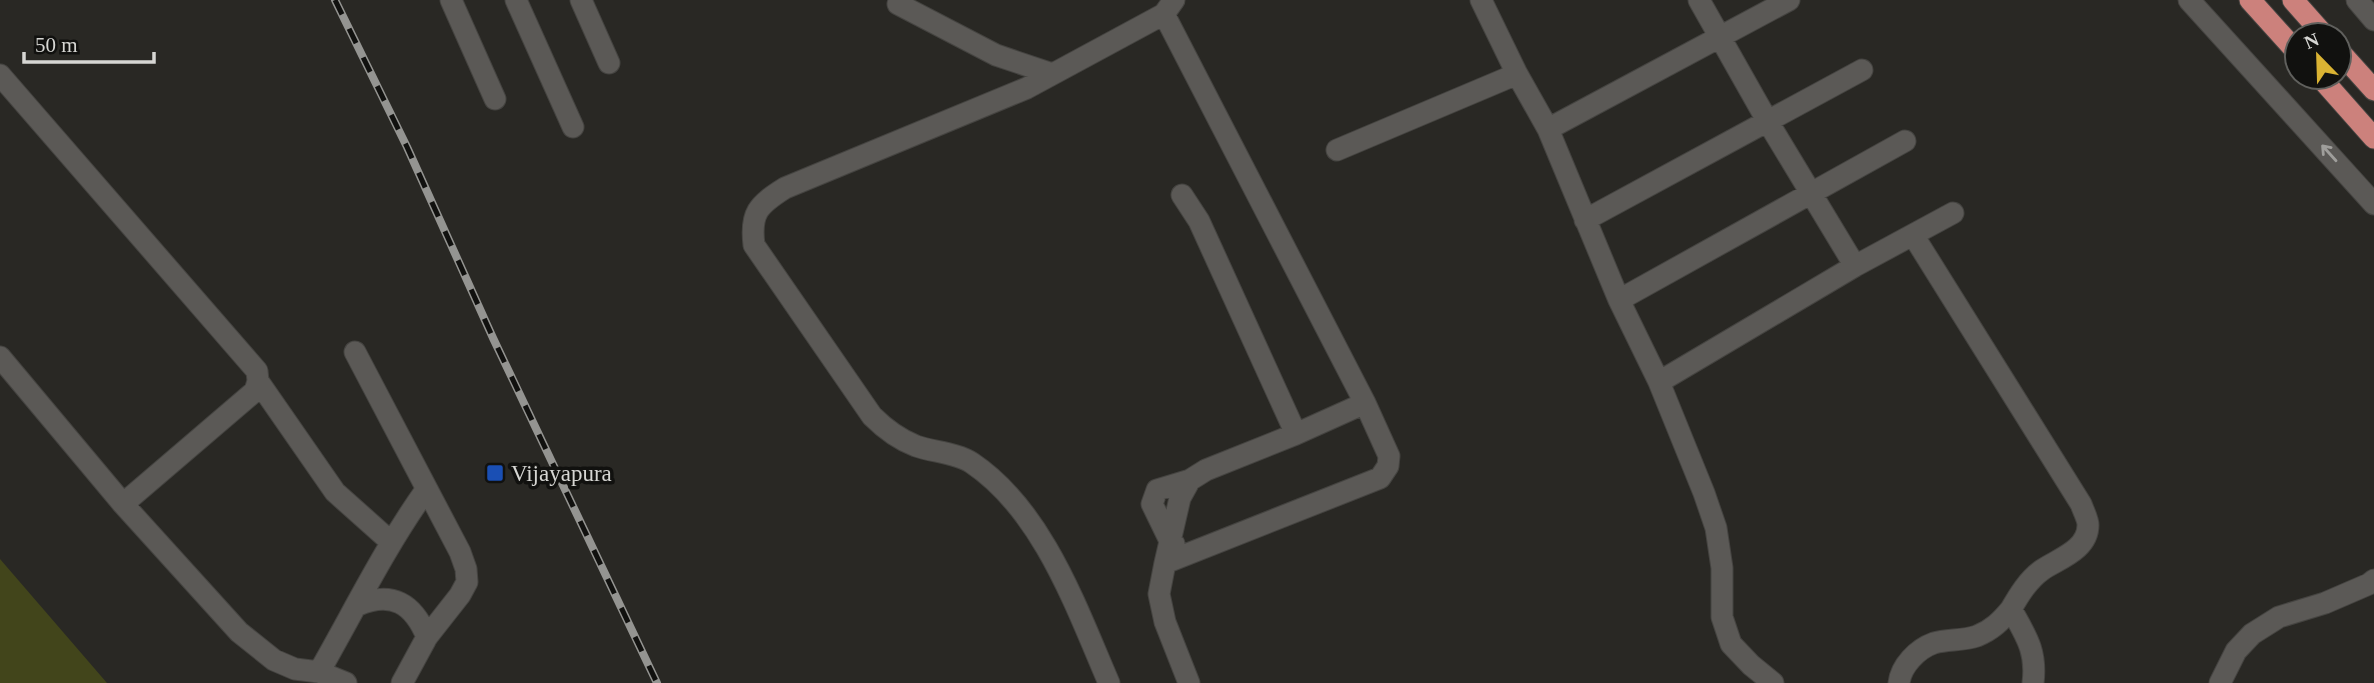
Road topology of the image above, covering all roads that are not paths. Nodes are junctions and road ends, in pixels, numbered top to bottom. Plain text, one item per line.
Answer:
1 (451, 0) edge
2 (516, 0) edge
3 (580, 0) edge
4 (1481, 0) edge
5 (1699, 0) edge
6 (1789, 0) edge
7 (2189, 0) edge
8 (2250, 0) edge
9 (2293, 0) edge
10 (2357, 0) edge
11 (898, 4) dead end
12 (1169, 7) edge
13 (2374, 20) edge
14 (2312, 21) edge
15 (2283, 37) edge
16 (1719, 38) junction
17 (609, 63) dead end
18 (2353, 67) edge
19 (1862, 70) dead end
20 (1052, 74) junction
21 (1517, 74) junction
22 (0, 75) edge
23 (2374, 90) edge
24 (2332, 91) edge
25 (495, 99) dead end
26 (1768, 122) junction
27 (573, 127) dead end
28 (1548, 129) junction
29 (2374, 138) edge
30 (1905, 141) dead end
31 (1337, 150) dead end
32 (1182, 195) dead end
33 (1812, 195) junction
34 (2374, 204) edge
35 (1953, 213) dead end
36 (1585, 220) junction
37 (1913, 234) junction
38 (1855, 266) junction
39 (1619, 300) junction
40 (355, 352) dead end
41 (0, 357) edge
42 (258, 381) junction
43 (1659, 382) junction
44 (1365, 403) junction
45 (1296, 434) junction
46 (426, 490) junction
47 (123, 504) junction
48 (1170, 541) junction
49 (391, 542) junction
50 (1191, 553) junction
51 (1165, 564) junction
52 (2374, 580) edge
53 (358, 605) junction
54 (2011, 609) junction
55 (427, 637) junction
56 (318, 671) junction
57 (346, 683) edge
58 (401, 683) edge
59 (1109, 683) edge
60 (1189, 683) edge
61 (1773, 683) edge
62 (1899, 683) edge
63 (2033, 683) edge
64 (2220, 683) edge

1 - 25 street
2 - 27 street
3 - 17 street
4 - 21 street
5 - 16 street
6 - 16 street
34 -> 7 street
8 - 15 highway
9 - 14 highway
10 - 13 street
11 - 20 street
12 - 20 street
12 - 44 street
16 - 26 street
16 - 28 street
18 - 23 highway
19 - 26 street
20 - 59 street
21 - 28 street
21 - 31 street
22 - 42 street
24 - 29 highway
26 - 33 street
26 - 36 street
28 - 36 street
30 - 33 street
32 - 45 street
33 - 38 street
33 - 39 street
35 - 37 street
36 - 39 street
37 - 38 street
37 - 54 street
38 - 43 street
39 - 43 street
40 - 46 street
41 - 47 street
42 - 47 street
42 - 49 street
43 - 61 street
44 - 45 street
44 - 50 street
45 - 48 street
46 - 49 street
46 - 55 street
47 - 56 street
48 - 50 street
48 - 51 street
49 - 53 street
50 - 51 street
51 - 60 street
52 - 64 street
53 - 55 street
53 - 56 street
54 - 62 street
54 - 63 street
55 - 58 street
56 - 57 street

